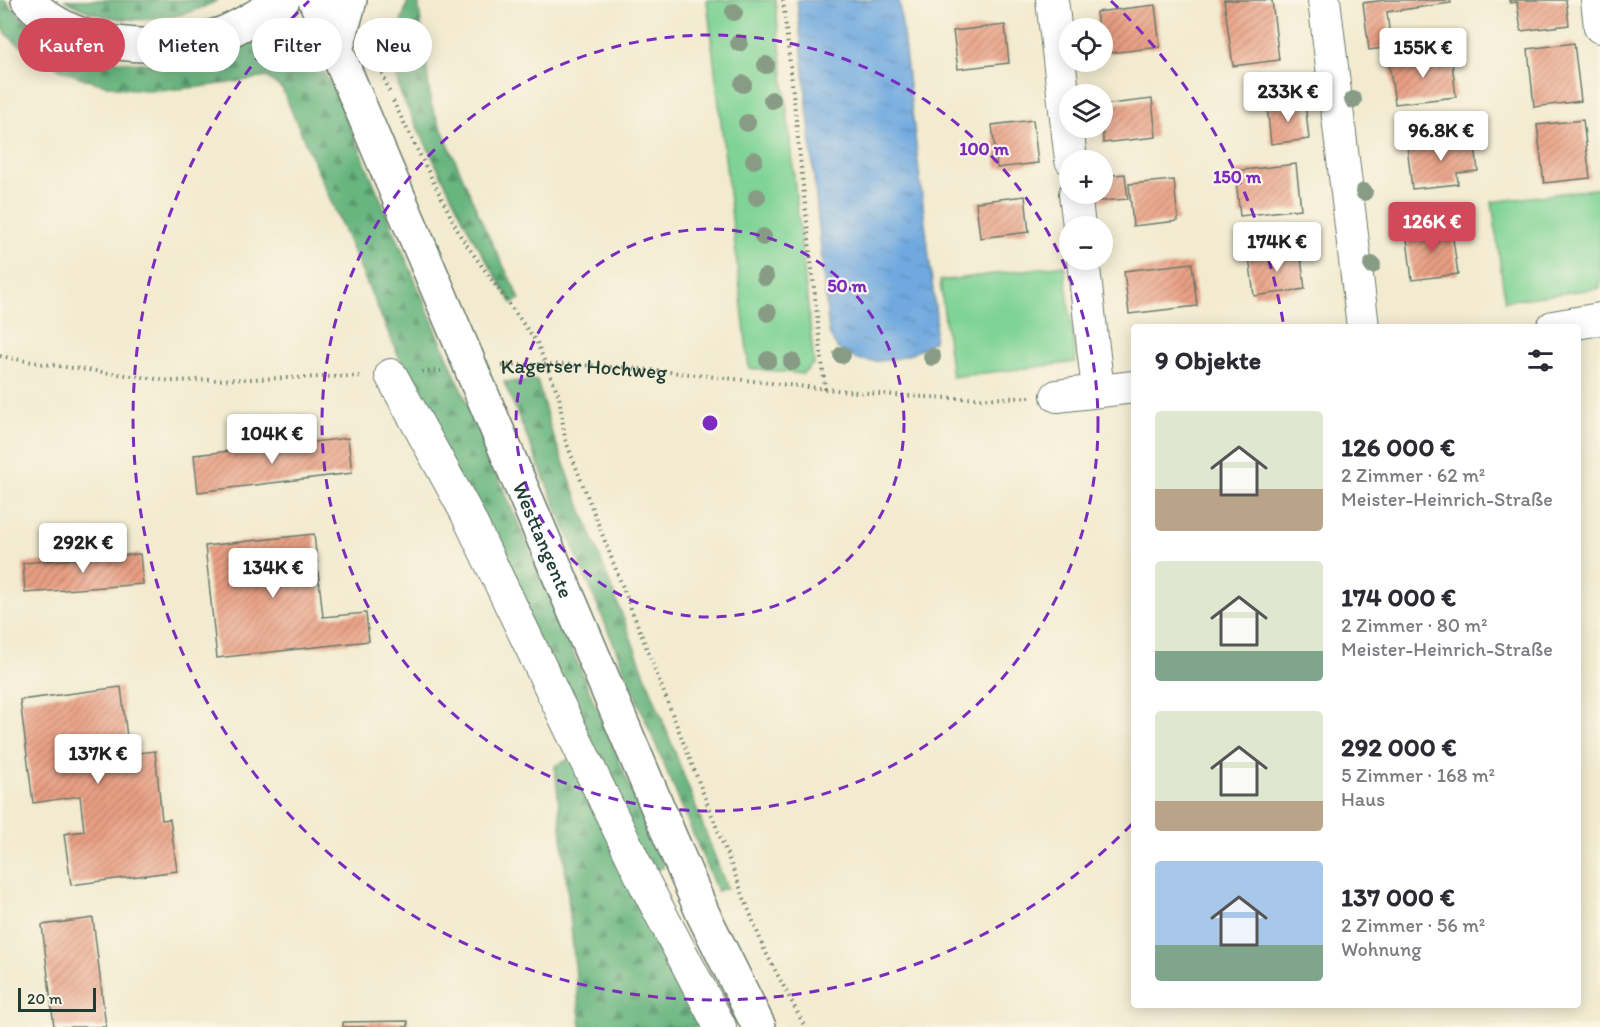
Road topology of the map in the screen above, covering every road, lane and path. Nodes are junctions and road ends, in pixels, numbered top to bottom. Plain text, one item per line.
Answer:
1 (28, 0) edge
2 (283, 0) edge
3 (315, 0) edge
4 (783, 0) edge
5 (1052, 0) edge
6 (1324, 0) edge
7 (1597, 0) edge
8 (362, 9) edge
9 (323, 18) edge
10 (1600, 27) edge
11 (342, 41) edge
12 (342, 64) edge
13 (1070, 150) edge
14 (1084, 270) edge
15 (1600, 319) edge
16 (1363, 324) edge
17 (1571, 324) edge
18 (0, 356) edge
19 (546, 363) junction
20 (474, 369) junction
21 (392, 375) junction
22 (1131, 387) edge
23 (825, 389) junction
24 (1098, 391) junction
25 (1057, 396) joint
26 (720, 1027) edge
27 (759, 1027) edge
28 (806, 1027) edge

1 - 2 main road
3 - 9 main road, Westtangente
4 - 23 path
5 - 13 street
6 - 16 street
7 - 10 street
8 - 11 main road
8 - 19 path
12 - 20 main road, Westtangente
14 - 24 street
15 - 17 street
18 - 21 path, Kagerser Hochweg
19 - 20 path, Kagerser Hochweg
19 - 23 path, Kagerser Hochweg
19 - 28 path
20 - 21 path, Kagerser Hochweg
20 - 27 main road, Westtangente
21 - 26 street
22 - 24 street
23 - 25 path, Kagerser Hochweg
24 - 25 street

